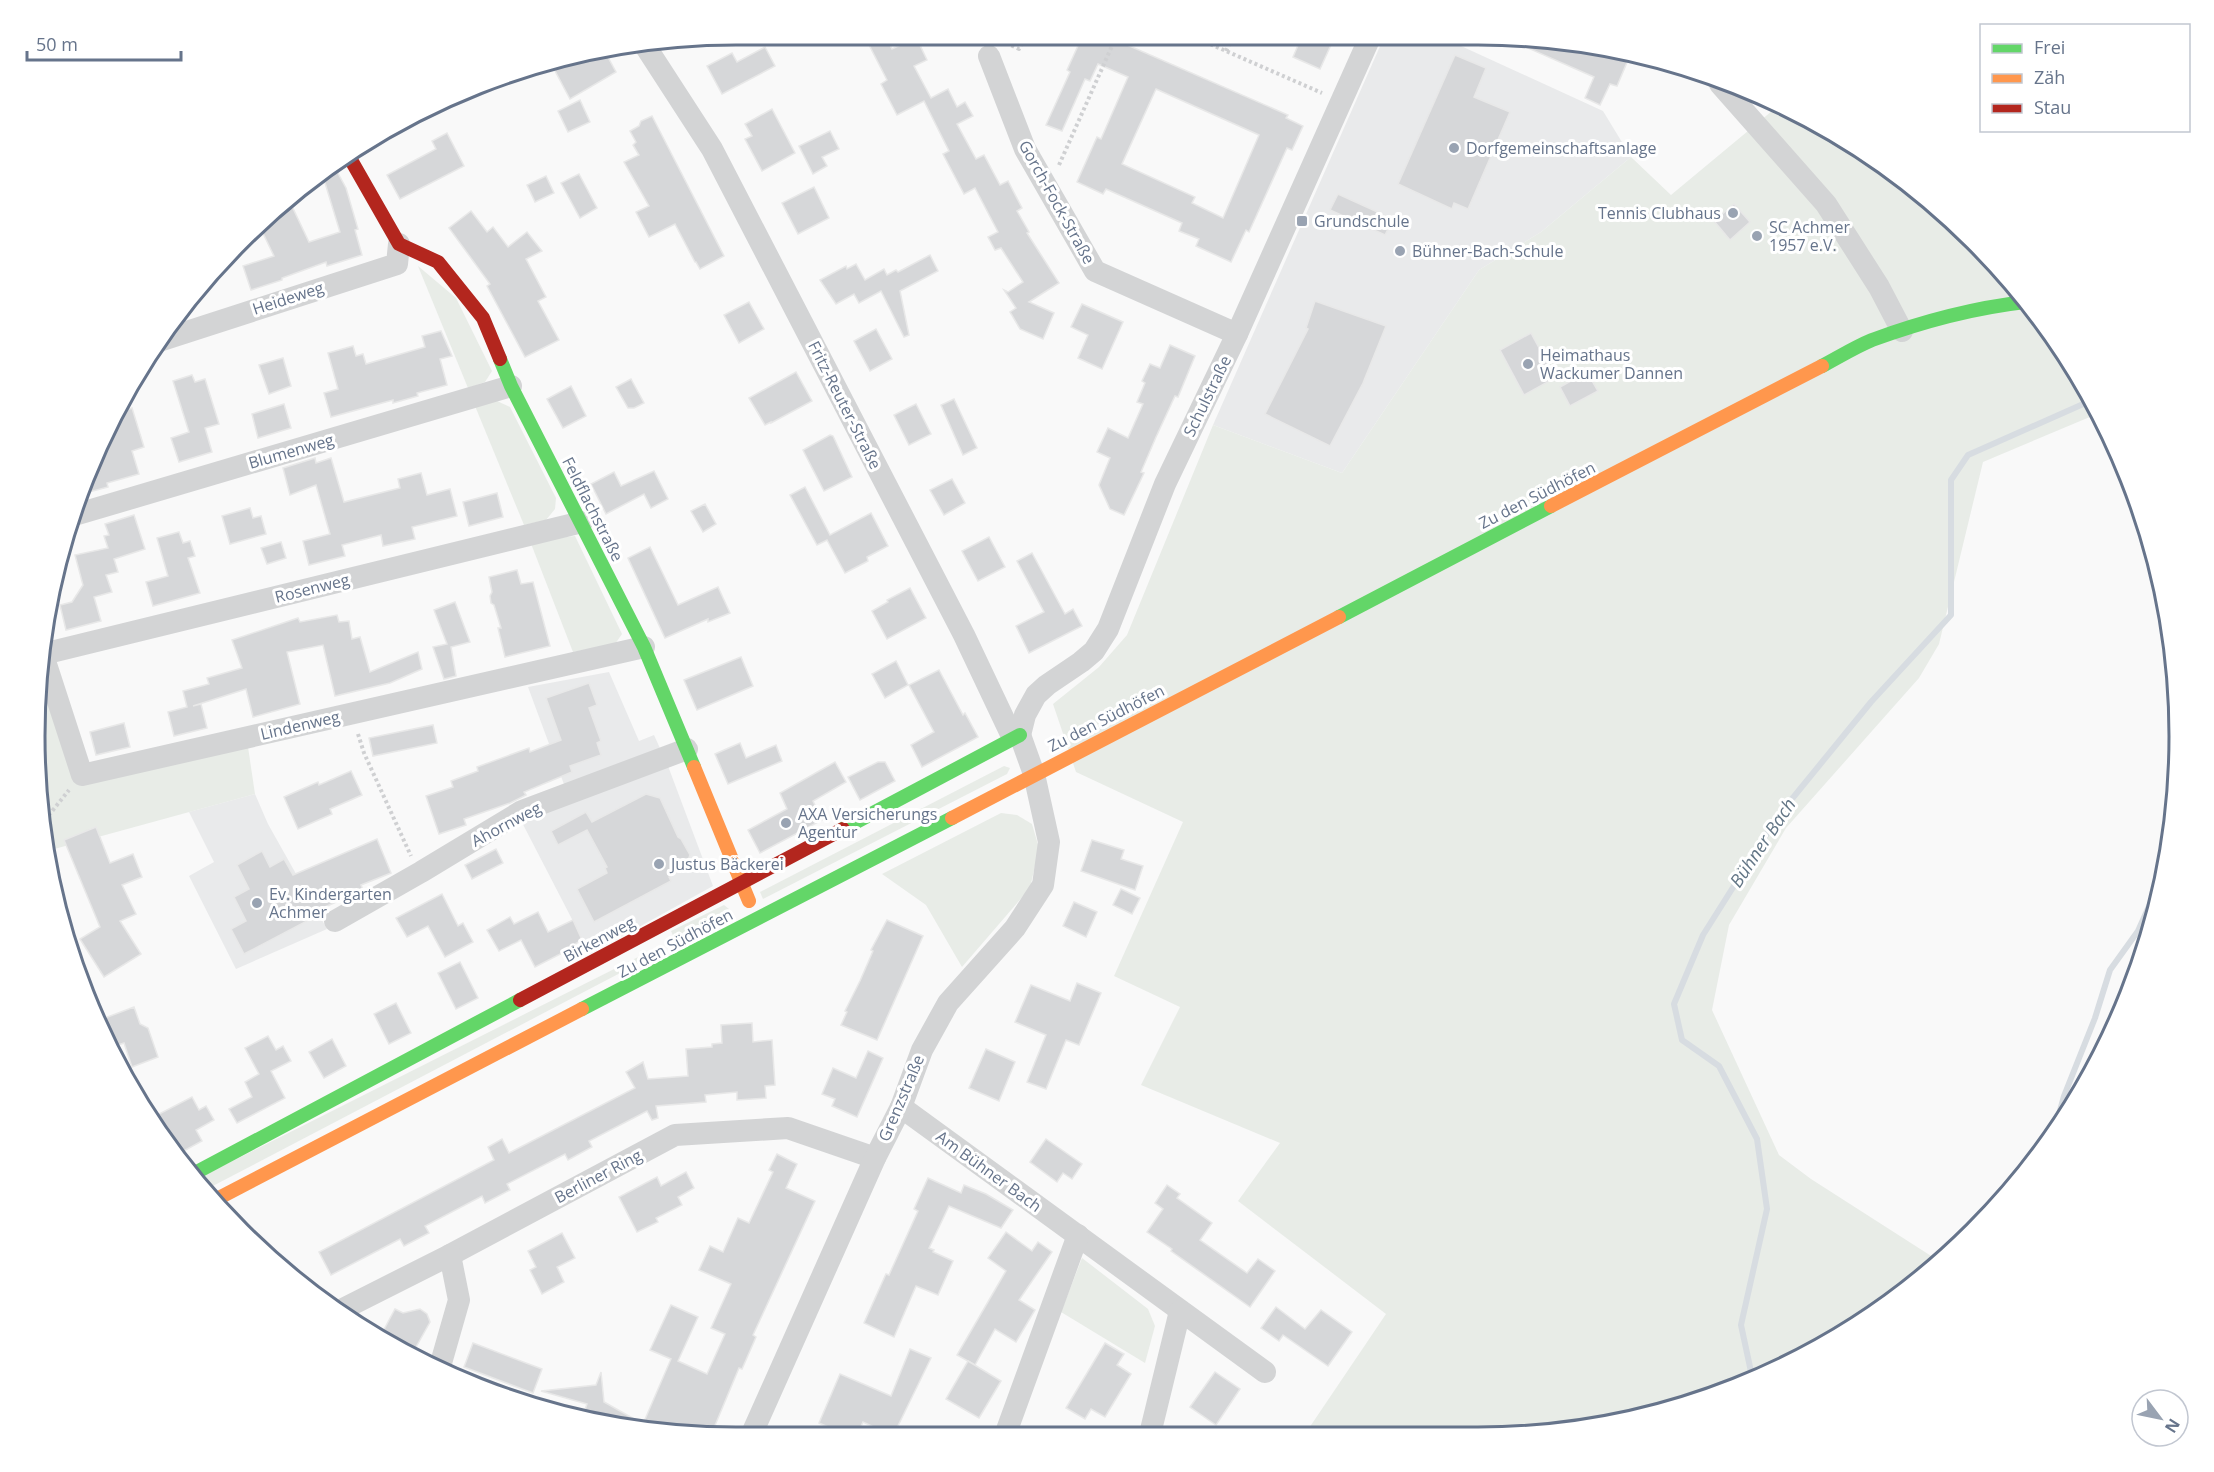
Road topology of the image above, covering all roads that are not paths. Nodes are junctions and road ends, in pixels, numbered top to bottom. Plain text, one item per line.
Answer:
1 (1367, 45) edge
2 (996, 49) road end
3 (648, 51) edge
4 (1726, 92) edge
5 (352, 161) edge
6 (399, 244) junction
7 (2016, 303) edge
8 (1902, 331) junction
9 (1237, 334) junction
10 (172, 337) edge
11 (511, 386) junction
12 (83, 513) edge
13 (582, 522) junction
14 (644, 647) junction
15 (50, 651) edge
16 (48, 670) edge
17 (1020, 735) junction
18 (687, 748) junction
19 (1034, 774) junction
20 (741, 883) junction
21 (757, 919) junction
22 (335, 921) dead end
23 (901, 1107) junction
24 (875, 1158) junction
25 (199, 1171) edge
26 (221, 1197) edge
27 (1078, 1235) junction
28 (450, 1255) junction
29 (347, 1307) edge
30 (1180, 1311) junction
31 (442, 1361) edge
32 (1265, 1372) dead end
33 (754, 1427) edge
34 (1008, 1427) edge
35 (1151, 1427) edge

1 - 9 street, Schulstraße
2 - 9 street, Gorch-Fock-Straße
3 - 17 street, Fritz-Reuter-Straße
4 - 8 street
5 - 6 street
6 - 10 street, Heideweg
6 - 11 street, Feldflachstraße
7 - 8 street, Zu den Südhöfen
8 - 19 street, Zu den Südhöfen
9 - 17 street, Schulstraße
11 - 12 street, Blumenweg
11 - 13 street, Feldflachstraße
13 - 14 street, Feldflachstraße
13 - 15 street, Rosenweg
14 - 16 street, Lindenweg
14 - 18 street, Feldflachstraße
17 - 19 street, Fritz-Reuter-Straße
17 - 20 street, Birkenweg
18 - 20 street, Feldflachstraße
18 - 22 street, Ahornweg
19 - 21 street, Zu den Südhöfen
19 - 23 street, Grenzstraße
20 - 21 street, Feldflachstraße
20 - 25 street, Birkenweg
21 - 26 street, Zu den Südhöfen
23 - 24 street, Grenzstraße
23 - 27 street, Am Bühner Bach
24 - 28 street, Berliner Ring
24 - 33 street, Grenzstraße
27 - 30 street, Am Bühner Bach
27 - 34 street
28 - 29 street, Berliner Ring
28 - 31 street
30 - 32 street, Am Bühner Bach
30 - 35 street

